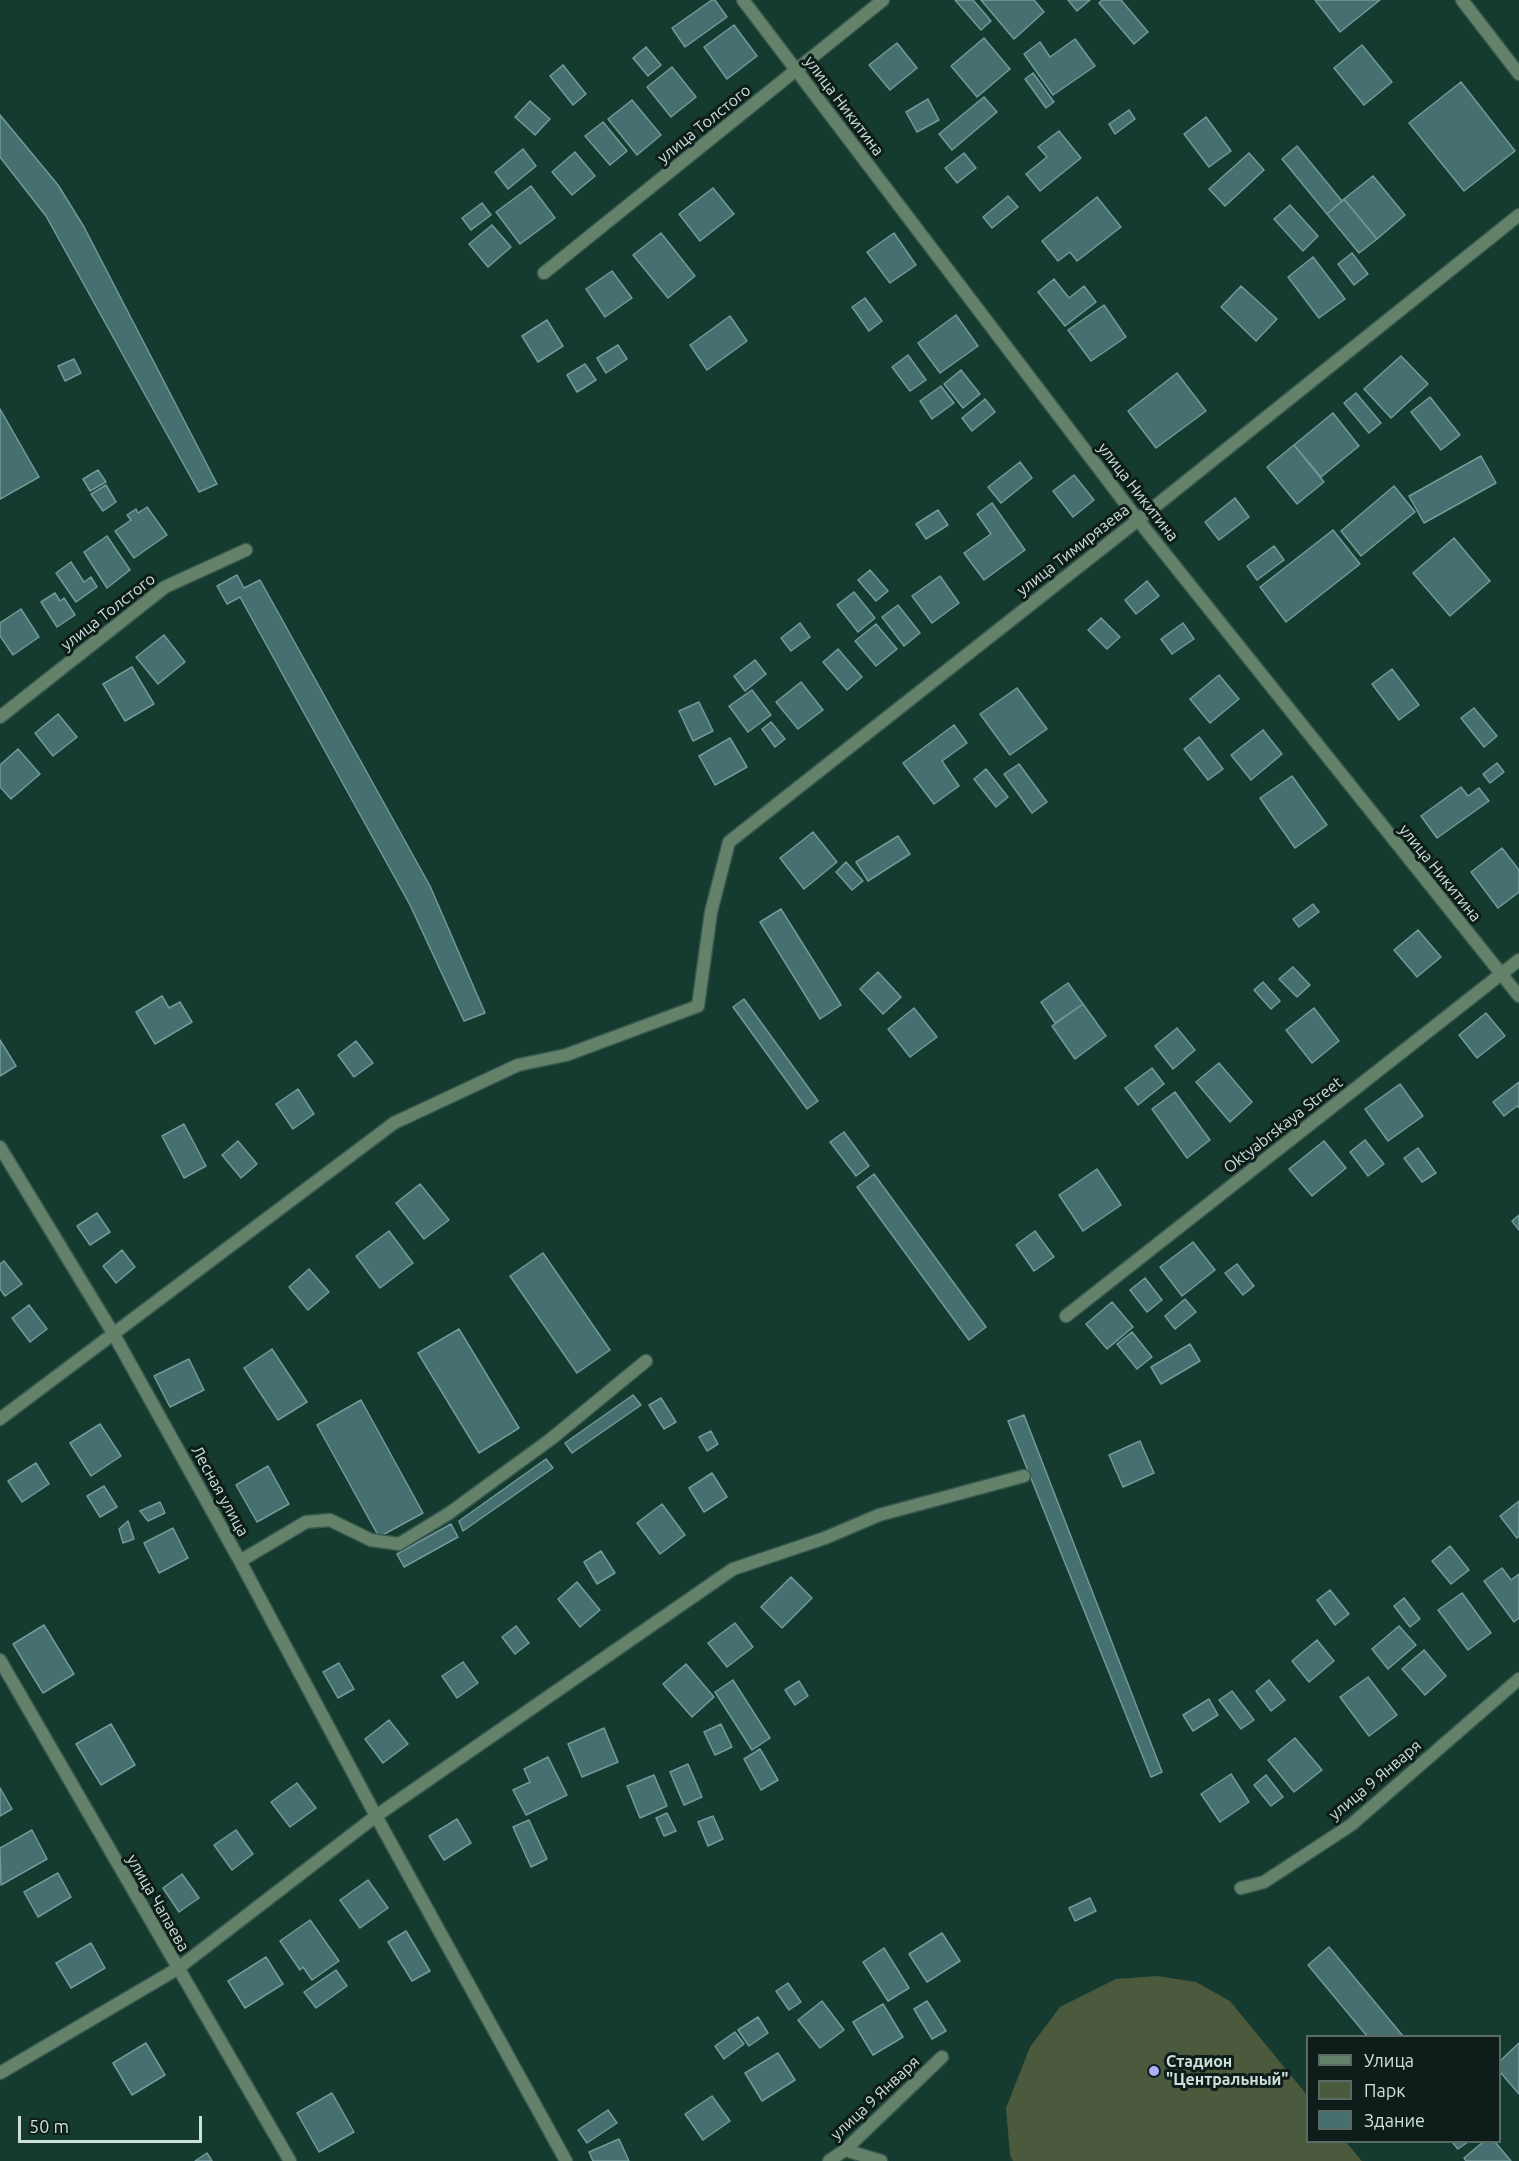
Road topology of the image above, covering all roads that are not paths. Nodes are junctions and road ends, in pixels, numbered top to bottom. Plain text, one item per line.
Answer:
1 (743, 0) edge
2 (883, 0) edge
3 (1462, 0) edge
4 (797, 70) junction
5 (1519, 75) edge
6 (1519, 215) edge
7 (544, 273) dead end
8 (1138, 520) junction
9 (246, 550) dead end
10 (0, 717) edge
11 (1519, 960) edge
12 (1501, 975) junction
13 (1519, 996) edge
14 (0, 1147) edge
15 (1066, 1316) dead end
16 (113, 1333) junction
17 (646, 1361) dead end
18 (0, 1419) edge
19 (1024, 1476) dead end
20 (240, 1561) junction
21 (0, 1660) edge
22 (1519, 1679) edge
23 (376, 1816) junction
24 (1241, 1888) dead end
25 (177, 1969) junction
26 (942, 2057) dead end
27 (0, 2073) edge
28 (844, 2150) junction
29 (290, 2161) edge
30 (566, 2161) edge
31 (829, 2161) edge
32 (881, 2161) edge

1 - 4 street, улица Никитина
2 - 4 street, улица Толстого
3 - 5 street
4 - 7 street, улица Толстого
4 - 8 street, улица Никитина
6 - 8 street, улица Тимирязева
8 - 12 street, улица Никитина
8 - 16 street, улица Тимирязева
9 - 10 street, улица Толстого
11 - 12 street, Oktyabrskaya Street
12 - 13 street, улица Никитина
12 - 15 street, Oktyabrskaya Street
14 - 16 street, Лесная улица
16 - 18 street
16 - 20 street, Лесная улица
17 - 20 street, Лесная улица
19 - 23 street
20 - 23 street
21 - 25 street, улица Чапаева
22 - 24 street, улица 9 Января
23 - 25 street
23 - 30 street
25 - 27 street
25 - 29 street, улица Чапаева
26 - 28 street, улица 9 Января
28 - 31 street, улица 9 Января
28 - 32 street

